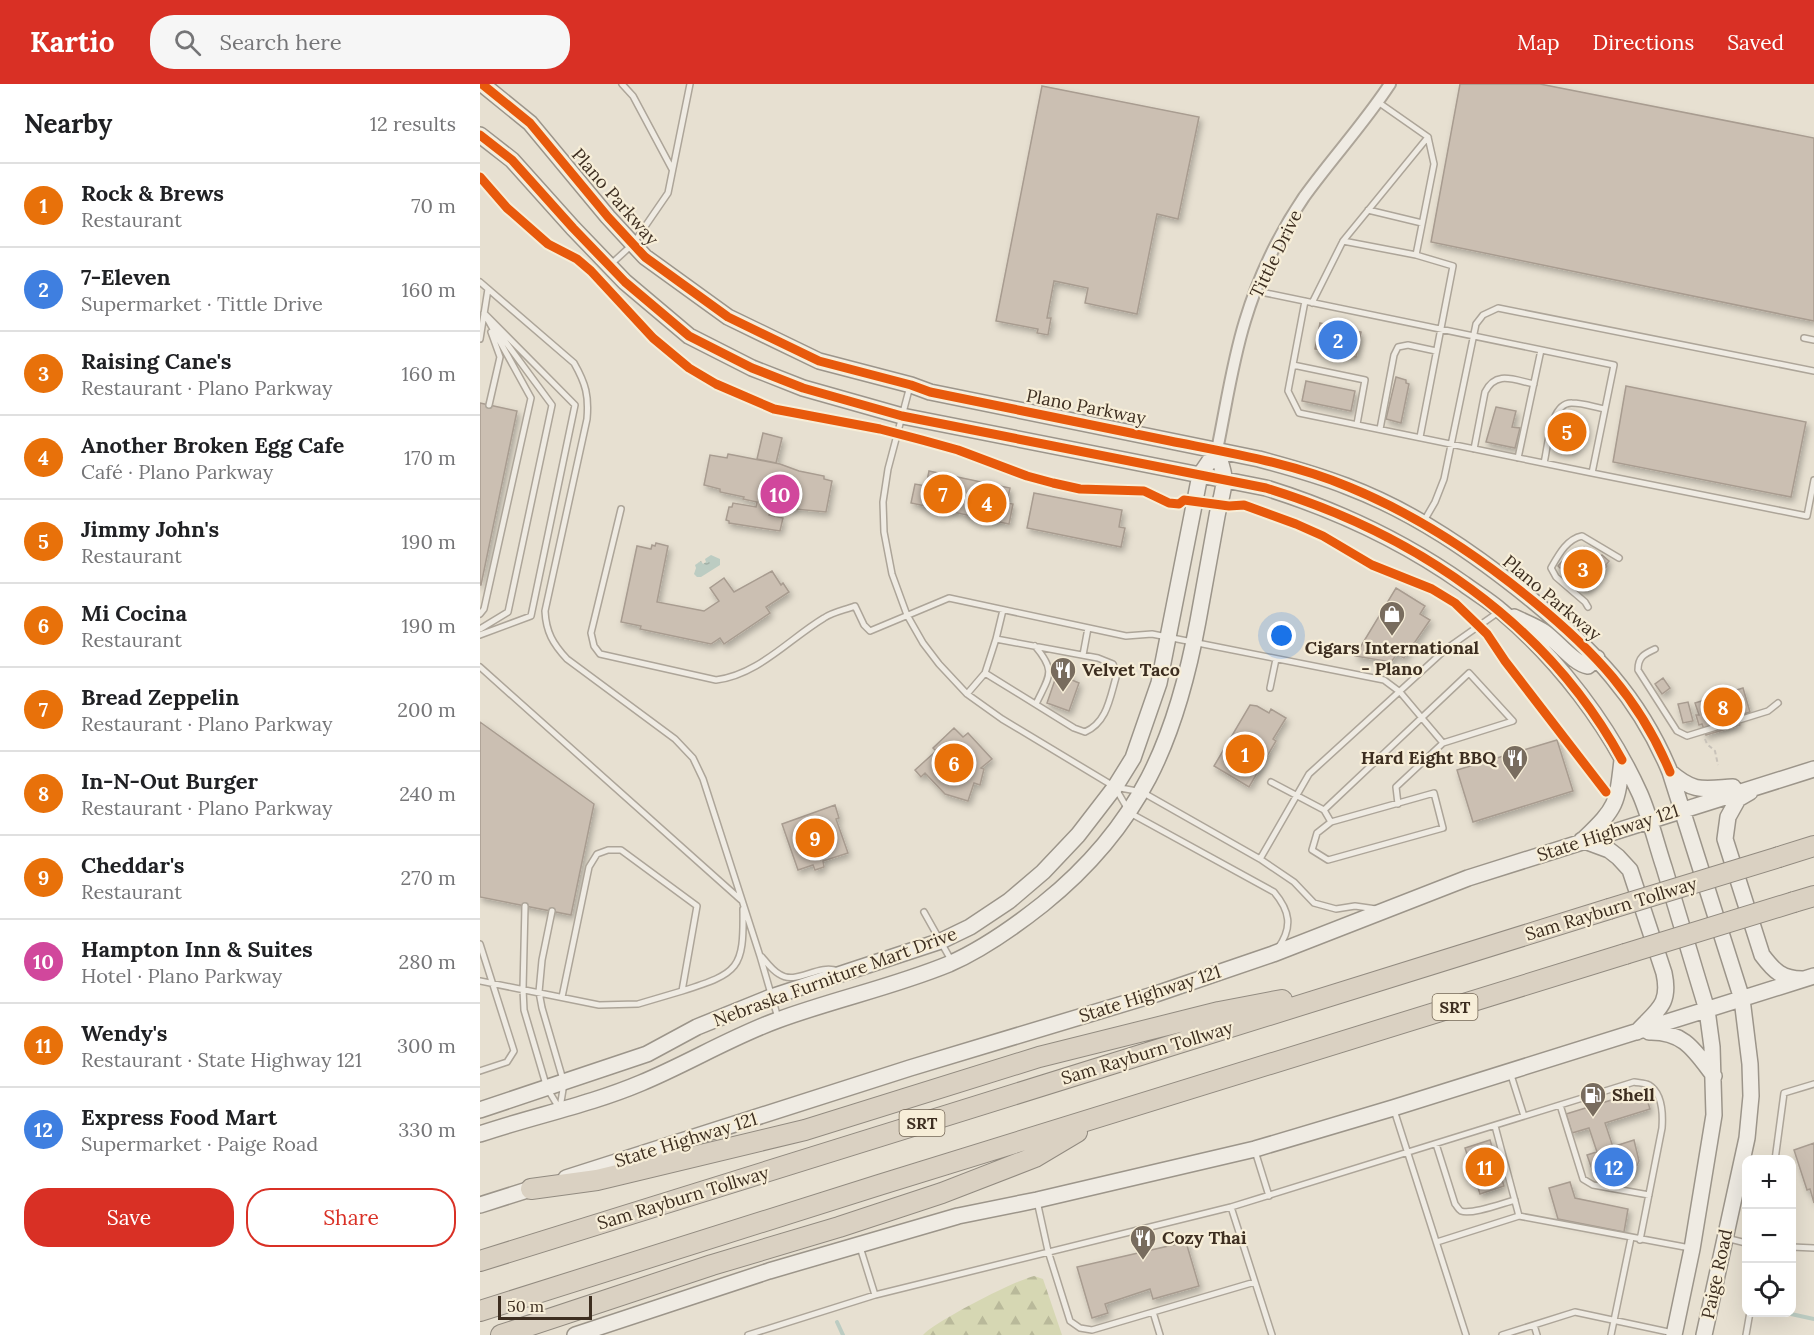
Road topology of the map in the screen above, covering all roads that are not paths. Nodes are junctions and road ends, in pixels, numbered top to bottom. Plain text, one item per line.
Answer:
1 (482, 84) edge
2 (622, 84) edge
3 (690, 84) edge
4 (1389, 84) edge
5 (1378, 102) junction
6 (480, 135) edge
7 (1428, 137) junction
8 (672, 169) junction
9 (1368, 210) junction
10 (1422, 223) junction
11 (1343, 241) junction
12 (633, 244) junction
13 (1416, 255) junction
14 (608, 267) junction
15 (480, 282) edge
16 (488, 289) junction
17 (1256, 291) junction
18 (1305, 302) junction
19 (1312, 303) junction
20 (481, 315) edge
21 (1440, 329) junction
22 (1473, 336) junction
23 (1804, 338) dead end
24 (480, 339) edge
25 (1814, 340) edge
26 (1541, 350) junction
27 (1436, 351) junction
28 (1293, 365) junction
29 (1814, 371) edge
30 (1534, 384) junction
31 (911, 385) junction
32 (489, 405) dead end
33 (1605, 409) junction
34 (902, 416) junction
35 (1357, 424) junction
36 (1380, 429) junction
37 (1420, 437) junction
38 (1452, 444) junction
39 (1474, 449) junction
40 (1217, 450) junction
41 (1518, 458) junction
42 (1544, 463) junction
43 (1592, 473) junction
44 (1200, 476) junction
45 (1224, 480) junction
46 (1814, 480) edge
47 (621, 509) dead end
48 (1423, 522) junction
49 (1619, 558) dead end
50 (1588, 607) dead end
51 (1003, 610) junction
52 (1501, 610) junction
53 (480, 614) edge
54 (907, 615) junction
55 (1088, 628) junction
56 (480, 629) edge
57 (480, 635) edge
58 (1167, 637) junction
59 (996, 639) junction
60 (1194, 642) junction
61 (1035, 646) junction
62 (1655, 649) dead end
63 (1083, 655) junction
64 (1597, 658) junction
65 (1276, 659) junction
66 (480, 668) edge
67 (985, 673) junction
68 (1270, 688) dead end
69 (1400, 692) junction
70 (967, 694) junction
71 (1778, 703) dead end
72 (1035, 704) junction
73 (1421, 718) junction
74 (1443, 743) junction
75 (1622, 760) junction
76 (1814, 769) edge
77 (1670, 772) junction
78 (1271, 782) dead end
79 (1766, 784) junction
80 (1115, 787) junction
81 (1142, 792) junction
82 (1296, 795) junction
83 (1398, 804) junction
84 (1682, 809) junction
85 (1324, 810) junction
86 (1130, 813) junction
87 (1649, 819) junction
88 (1331, 822) junction
89 (1582, 840) junction
90 (1814, 846) edge
91 (1260, 859) junction
92 (1814, 896) edge
93 (743, 902) junction
94 (525, 906) dead end
95 (552, 911) dead end
96 (1383, 911) junction
97 (924, 912) dead end
98 (941, 941) junction
99 (480, 944) edge
100 (1273, 954) junction
101 (760, 956) junction
102 (952, 963) junction
103 (846, 974) junction
104 (1809, 978) edge
105 (480, 981) edge
106 (492, 982) junction
107 (1365, 985) junction
108 (523, 989) junction
109 (682, 991) junction
110 (539, 992) junction
111 (562, 997) junction
112 (771, 997) junction
113 (1742, 999) junction
114 (1707, 1010) junction
115 (778, 1020) junction
116 (1637, 1032) junction
117 (480, 1071) edge
118 (1509, 1071) junction
119 (1714, 1076) junction
120 (564, 1083) junction
121 (1814, 1084) edge
122 (547, 1088) junction
123 (1560, 1105) junction
124 (1393, 1108) junction
125 (480, 1110) edge
126 (560, 1110) junction
127 (1524, 1116) junction
128 (1101, 1117) junction
129 (1495, 1125) junction
130 (480, 1134) edge
131 (1436, 1144) junction
132 (1255, 1149) junction
133 (1407, 1153) junction
134 (1776, 1155) edge
135 (531, 1189) junction
136 (1649, 1195) junction
137 (1269, 1196) junction
138 (1036, 1200) junction
139 (1515, 1200) junction
140 (480, 1205) edge
141 (1231, 1207) junction
142 (1519, 1216) junction
143 (1724, 1237) junction
144 (1631, 1238) junction
145 (1640, 1240) junction
146 (1437, 1242) junction
147 (1742, 1242) edge
148 (860, 1245) junction
149 (1796, 1247) edge
150 (1814, 1248) edge
151 (1692, 1249) junction
152 (1048, 1251) junction
153 (480, 1261) edge
154 (1255, 1281) junction
155 (875, 1295) junction
156 (480, 1311) edge
157 (1153, 1312) junction
158 (1749, 1317) edge
159 (1614, 1321) junction
160 (1534, 1325) junction
161 (501, 1335) edge
162 (576, 1335) edge
163 (748, 1335) edge
164 (1160, 1335) edge
165 (1272, 1335) edge
166 (1466, 1335) edge
167 (1502, 1335) edge
168 (1537, 1335) edge
169 (1611, 1335) edge
170 (1676, 1335) edge
171 (1704, 1335) edge
172 (1746, 1335) edge

1 - 12 main road, Plano Parkway
2 - 8 lane
3 - 8 lane
4 - 5 street, Tittle Drive
5 - 7 lane
5 - 17 street, Tittle Drive
6 - 14 main road
7 - 9 lane
7 - 10 lane
8 - 12 lane
9 - 10 lane
9 - 11 lane
10 - 13 lane
11 - 13 lane
11 - 19 lane
12 - 14 lane
12 - 31 main road, Plano Parkway
13 - 21 lane
14 - 34 main road
15 - 16 lane
16 - 20 lane
16 - 93 lane
17 - 18 lane
17 - 40 street, Tittle Drive
18 - 19 lane
18 - 28 lane
19 - 21 lane
20 - 24 lane
20 - 32 lane
20 - 53 lane
20 - 56 lane
20 - 57 lane
21 - 22 lane
21 - 27 lane
22 - 26 lane
22 - 29 lane
22 - 38 lane
23 - 25 lane
26 - 30 lane
26 - 33 lane
27 - 36 lane
27 - 37 lane
28 - 35 lane
28 - 35 lane
30 - 39 lane
30 - 41 lane
31 - 34 lane
31 - 40 main road, Plano Parkway
33 - 42 lane
33 - 43 lane
34 - 44 main road
34 - 54 lane
35 - 36 lane
36 - 37 lane
37 - 38 lane
38 - 39 lane
38 - 48 lane
39 - 41 lane
40 - 44 main road, Nebraska Furniture Mart Drive
40 - 45 main road, Nebraska Furniture Mart Drive
40 - 48 main road, Plano Parkway
41 - 42 lane
42 - 43 lane
43 - 46 lane
44 - 45 main road
44 - 58 main road, Nebraska Furniture Mart Drive
45 - 52 main road
45 - 60 main road, Nebraska Furniture Mart Drive
47 - 54 lane
48 - 64 main road, Plano Parkway
49 - 50 lane
51 - 54 lane
51 - 55 lane
51 - 59 lane
52 - 64 main road
52 - 69 lane
52 - 75 main road
54 - 70 lane
55 - 58 lane
55 - 63 lane
58 - 60 lane
58 - 80 main road, Nebraska Furniture Mart Drive
59 - 61 lane
59 - 67 lane
60 - 65 lane
60 - 81 main road, Nebraska Furniture Mart Drive
61 - 63 lane
61 - 72 lane
62 - 71 lane
63 - 72 lane
64 - 77 main road, Plano Parkway
65 - 68 lane
65 - 69 lane
66 - 93 lane
67 - 70 lane
67 - 72 lane
69 - 73 lane
69 - 82 lane
70 - 80 lane
73 - 74 lane
73 - 74 lane
73 - 85 lane
74 - 83 lane
75 - 87 main road
75 - 89 main road
76 - 79 main road, State Highway 121
77 - 79 main road
77 - 84 main road, Plano Parkway
78 - 82 lane
79 - 84 main road, State Highway 121
79 - 104 main road
80 - 81 lane
80 - 86 lane
80 - 98 main road, Nebraska Furniture Mart Drive
81 - 86 main road, Nebraska Furniture Mart Drive
81 - 91 lane
82 - 85 lane
82 - 91 lane
83 - 88 lane
83 - 88 lane
84 - 87 main road, State Highway 121
84 - 113 main road, Plano Parkway
85 - 88 lane
86 - 100 lane
86 - 102 main road, Nebraska Furniture Mart Drive
87 - 89 main road, State Highway 121
87 - 114 main road
89 - 96 main road, State Highway 121
89 - 116 main road
90 - 107 highway, Sam Rayburn Tollway / SRT, bridge
91 - 96 lane
92 - 128 highway, SRT, bridge
93 - 101 lane
93 - 109 lane
94 - 108 lane
95 - 110 lane
96 - 100 main road, State Highway 121
97 - 98 lane
98 - 102 lane
98 - 103 main road, Nebraska Furniture Mart Drive
99 - 106 lane
100 - 135 main road, State Highway 121
101 - 103 lane
101 - 112 lane
102 - 115 main road, Nebraska Furniture Mart Drive
103 - 112 main road, Nebraska Furniture Mart Drive
104 - 113 main road
105 - 106 lane
106 - 108 lane
106 - 117 lane
107 - 135 highway
107 - 153 highway, Sam Rayburn Tollway / SRT
108 - 110 lane
108 - 122 lane
109 - 111 lane
109 - 111 lane
110 - 111 lane
110 - 120 lane
112 - 115 lane
112 - 120 main road, Nebraska Furniture Mart Drive
113 - 114 main road
113 - 143 main road, Paige Road
114 - 116 main road
114 - 119 main road, Paige Road
115 - 126 main road, Nebraska Furniture Mart Drive
116 - 118 main road
116 - 119 main road
118 - 124 main road
118 - 127 lane
119 - 151 main road, Paige Road
120 - 122 main road, Nebraska Furniture Mart Drive
120 - 126 lane
121 - 134 lane
122 - 125 main road, Nebraska Furniture Mart Drive
122 - 126 lane
123 - 127 lane
123 - 136 lane
123 - 136 lane
124 - 132 main road
124 - 133 lane
126 - 130 main road, Nebraska Furniture Mart Drive
127 - 129 lane
128 - 156 highway, SRT
128 - 161 highway
129 - 131 lane
129 - 139 lane
131 - 133 lane
131 - 139 lane
132 - 137 lane
132 - 138 main road
133 - 137 lane
133 - 146 lane
135 - 140 main road, State Highway 121
136 - 145 lane
137 - 141 lane
138 - 148 main road
138 - 152 lane
139 - 142 lane
141 - 152 lane
141 - 154 lane
142 - 144 lane
142 - 146 lane
143 - 147 lane
143 - 171 main road, Paige Road
144 - 145 lane
144 - 159 lane
145 - 151 lane
146 - 166 lane
148 - 155 lane
148 - 162 main road
149 - 150 lane
151 - 170 main road, Paige Road
152 - 155 lane
152 - 157 lane
154 - 157 lane
154 - 165 lane
155 - 163 lane
157 - 164 lane
158 - 172 lane
159 - 160 lane
159 - 169 lane
159 - 170 lane
160 - 167 lane
160 - 168 lane

